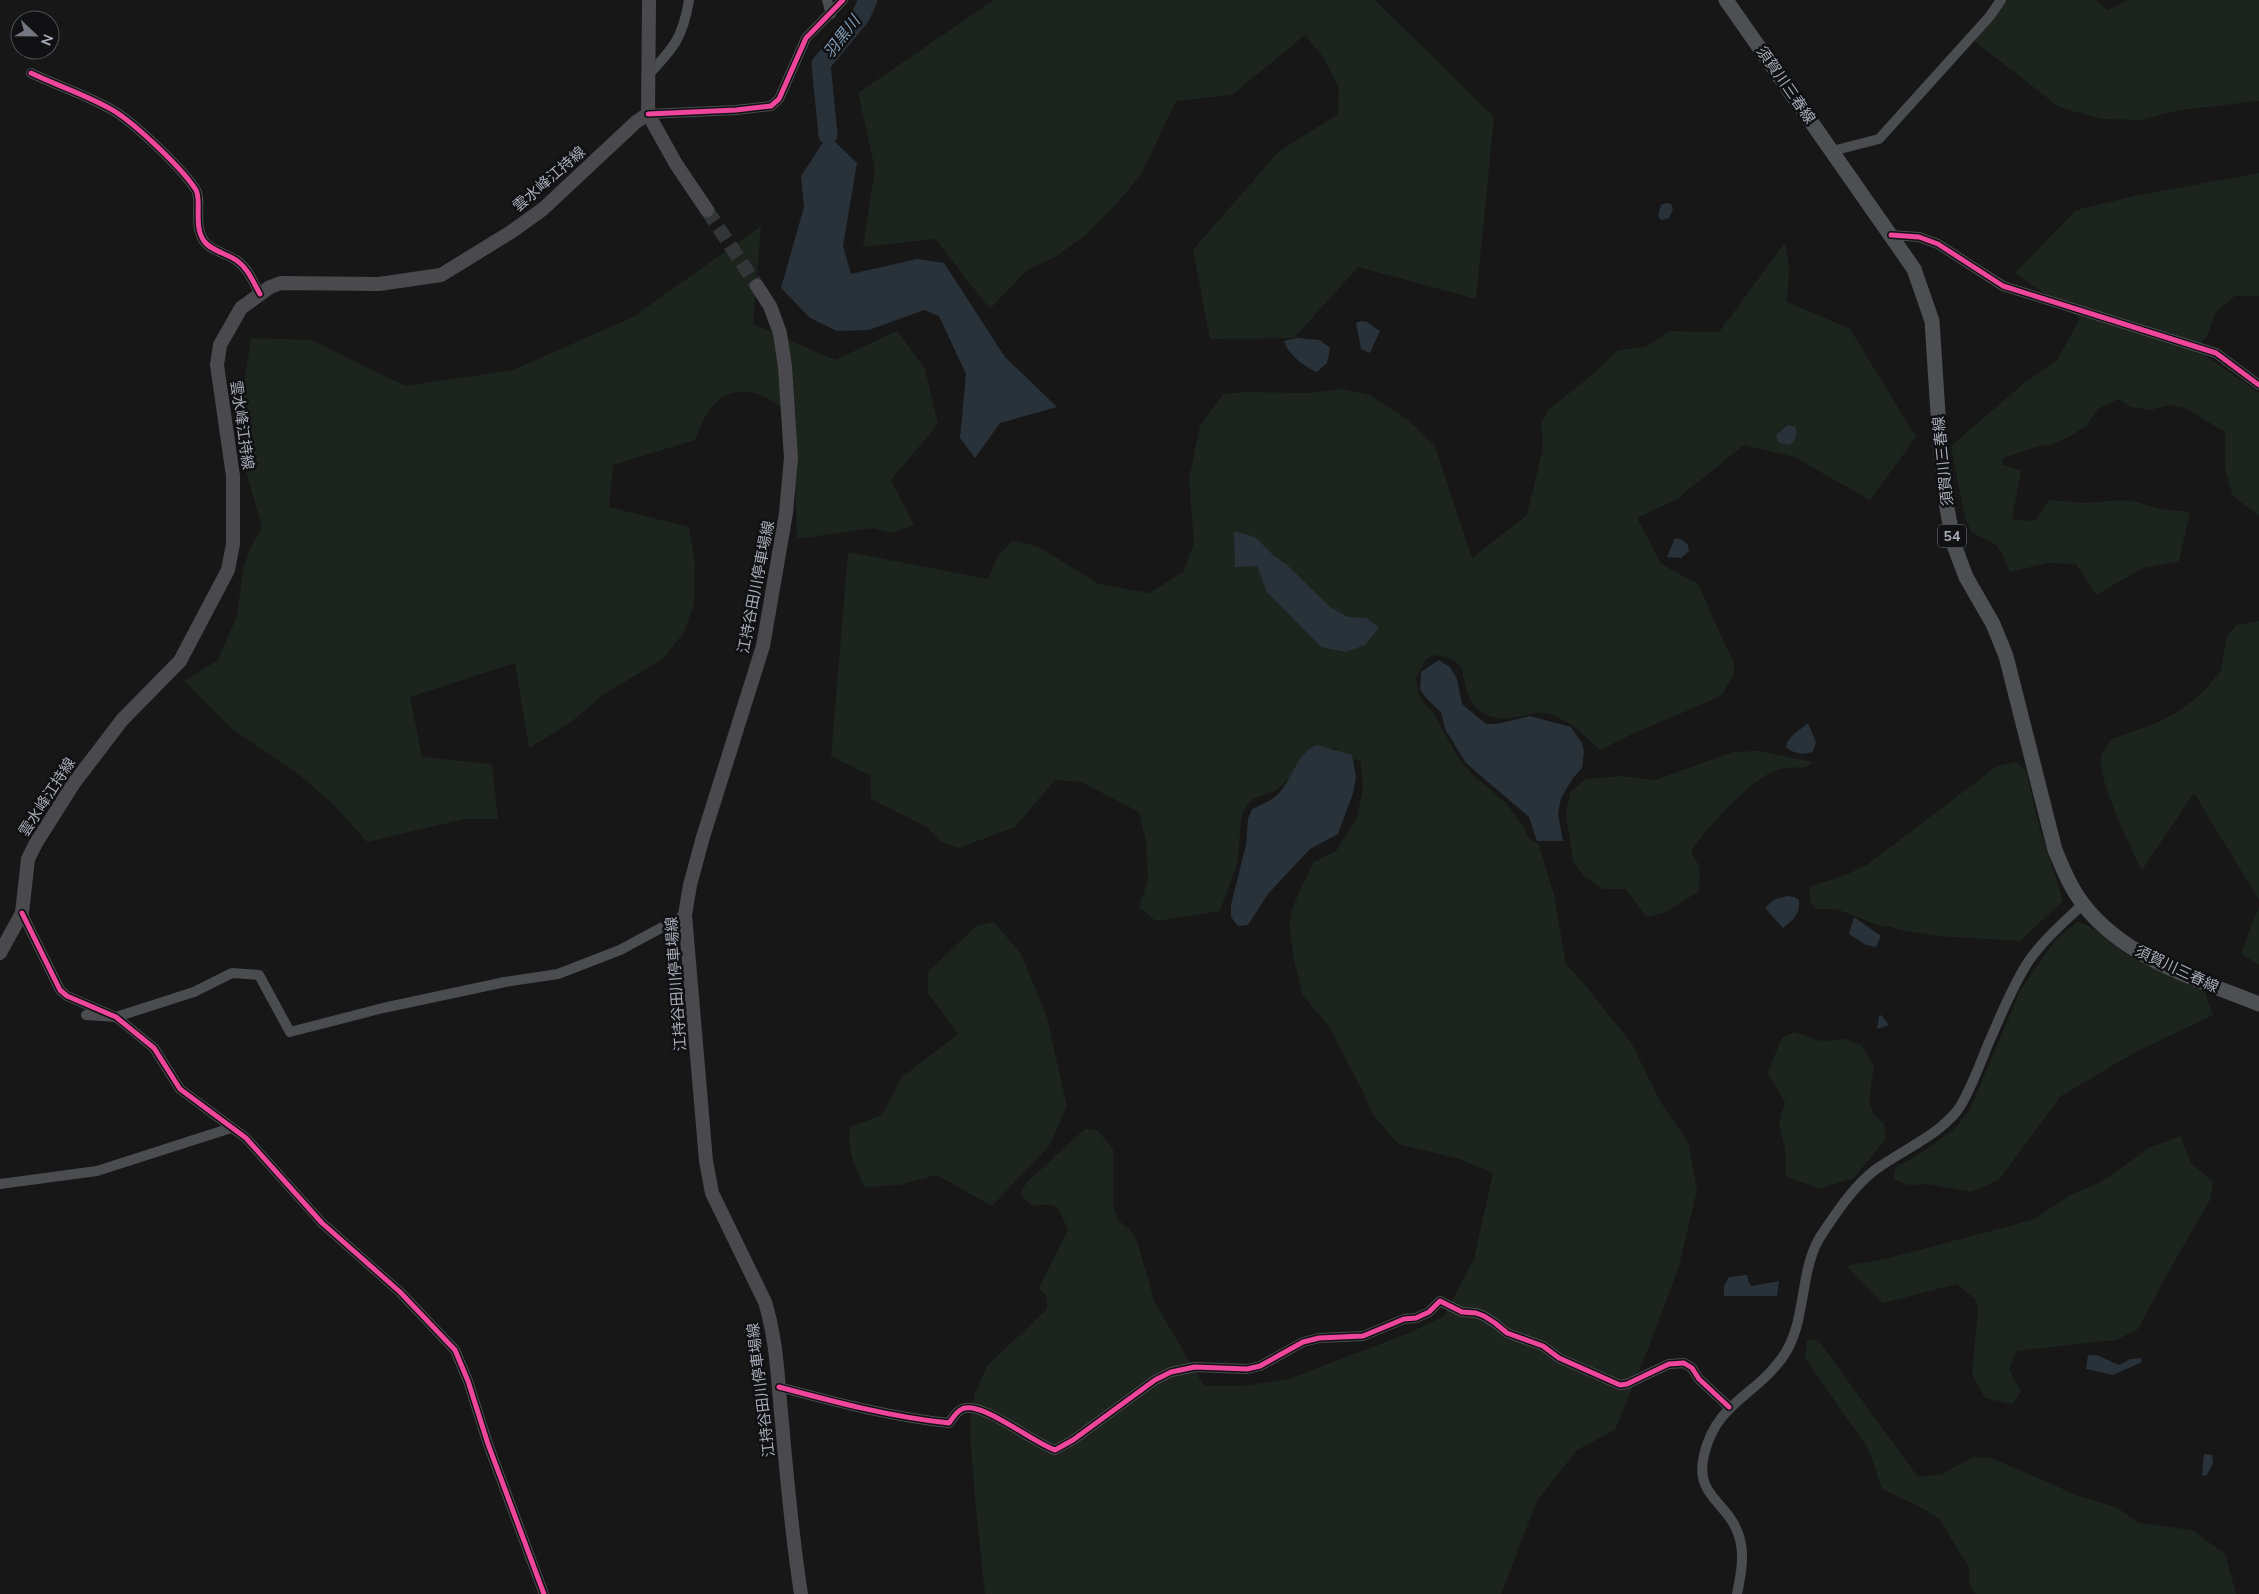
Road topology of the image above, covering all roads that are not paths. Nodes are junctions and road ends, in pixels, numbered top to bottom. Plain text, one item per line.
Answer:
1 (649, 0) edge
2 (689, 0) edge
3 (827, 0) edge
4 (843, 0) edge
5 (1726, 0) edge
6 (2001, 0) edge
7 (832, 14) junction
8 (31, 73) dead end
9 (647, 76) junction
10 (648, 114) junction
11 (1832, 151) junction
12 (706, 210) tunnel mouth
13 (1891, 236) junction
14 (756, 286) tunnel mouth
15 (260, 294) junction
16 (2259, 385) edge
17 (2083, 904) junction
18 (22, 913) junction
19 (686, 915) junction
20 (0, 953) edge
21 (2259, 1004) edge
22 (86, 1015) dead end
23 (116, 1017) junction
24 (231, 1128) junction
25 (0, 1184) edge
26 (778, 1387) junction
27 (1729, 1407) junction
28 (544, 1594) edge
29 (801, 1594) edge
30 (1737, 1594) edge

1 - 9 main road
2 - 9 street
3 - 7 street
4 - 7 street
5 - 11 main road, 須賀川三春線 / 54
6 - 11 street
7 - 10 street
8 - 15 street
9 - 10 main road
10 - 12 main road
10 - 15 main road, 雲水峰江持線
11 - 13 main road, 須賀川三春線 / 54
13 - 16 street
13 - 17 main road, 須賀川三春線 / 54
14 - 19 main road, 江持谷田川停車場線
15 - 18 main road, 雲水峰江持線
17 - 21 main road, 須賀川三春線 / 54
17 - 27 street
18 - 20 main road, 雲水峰江持線
18 - 23 street
19 - 23 street
19 - 26 main road, 江持谷田川停車場線
22 - 23 street
23 - 24 street
24 - 25 street
24 - 28 street
26 - 27 street
26 - 29 main road, 江持谷田川停車場線
27 - 30 street

